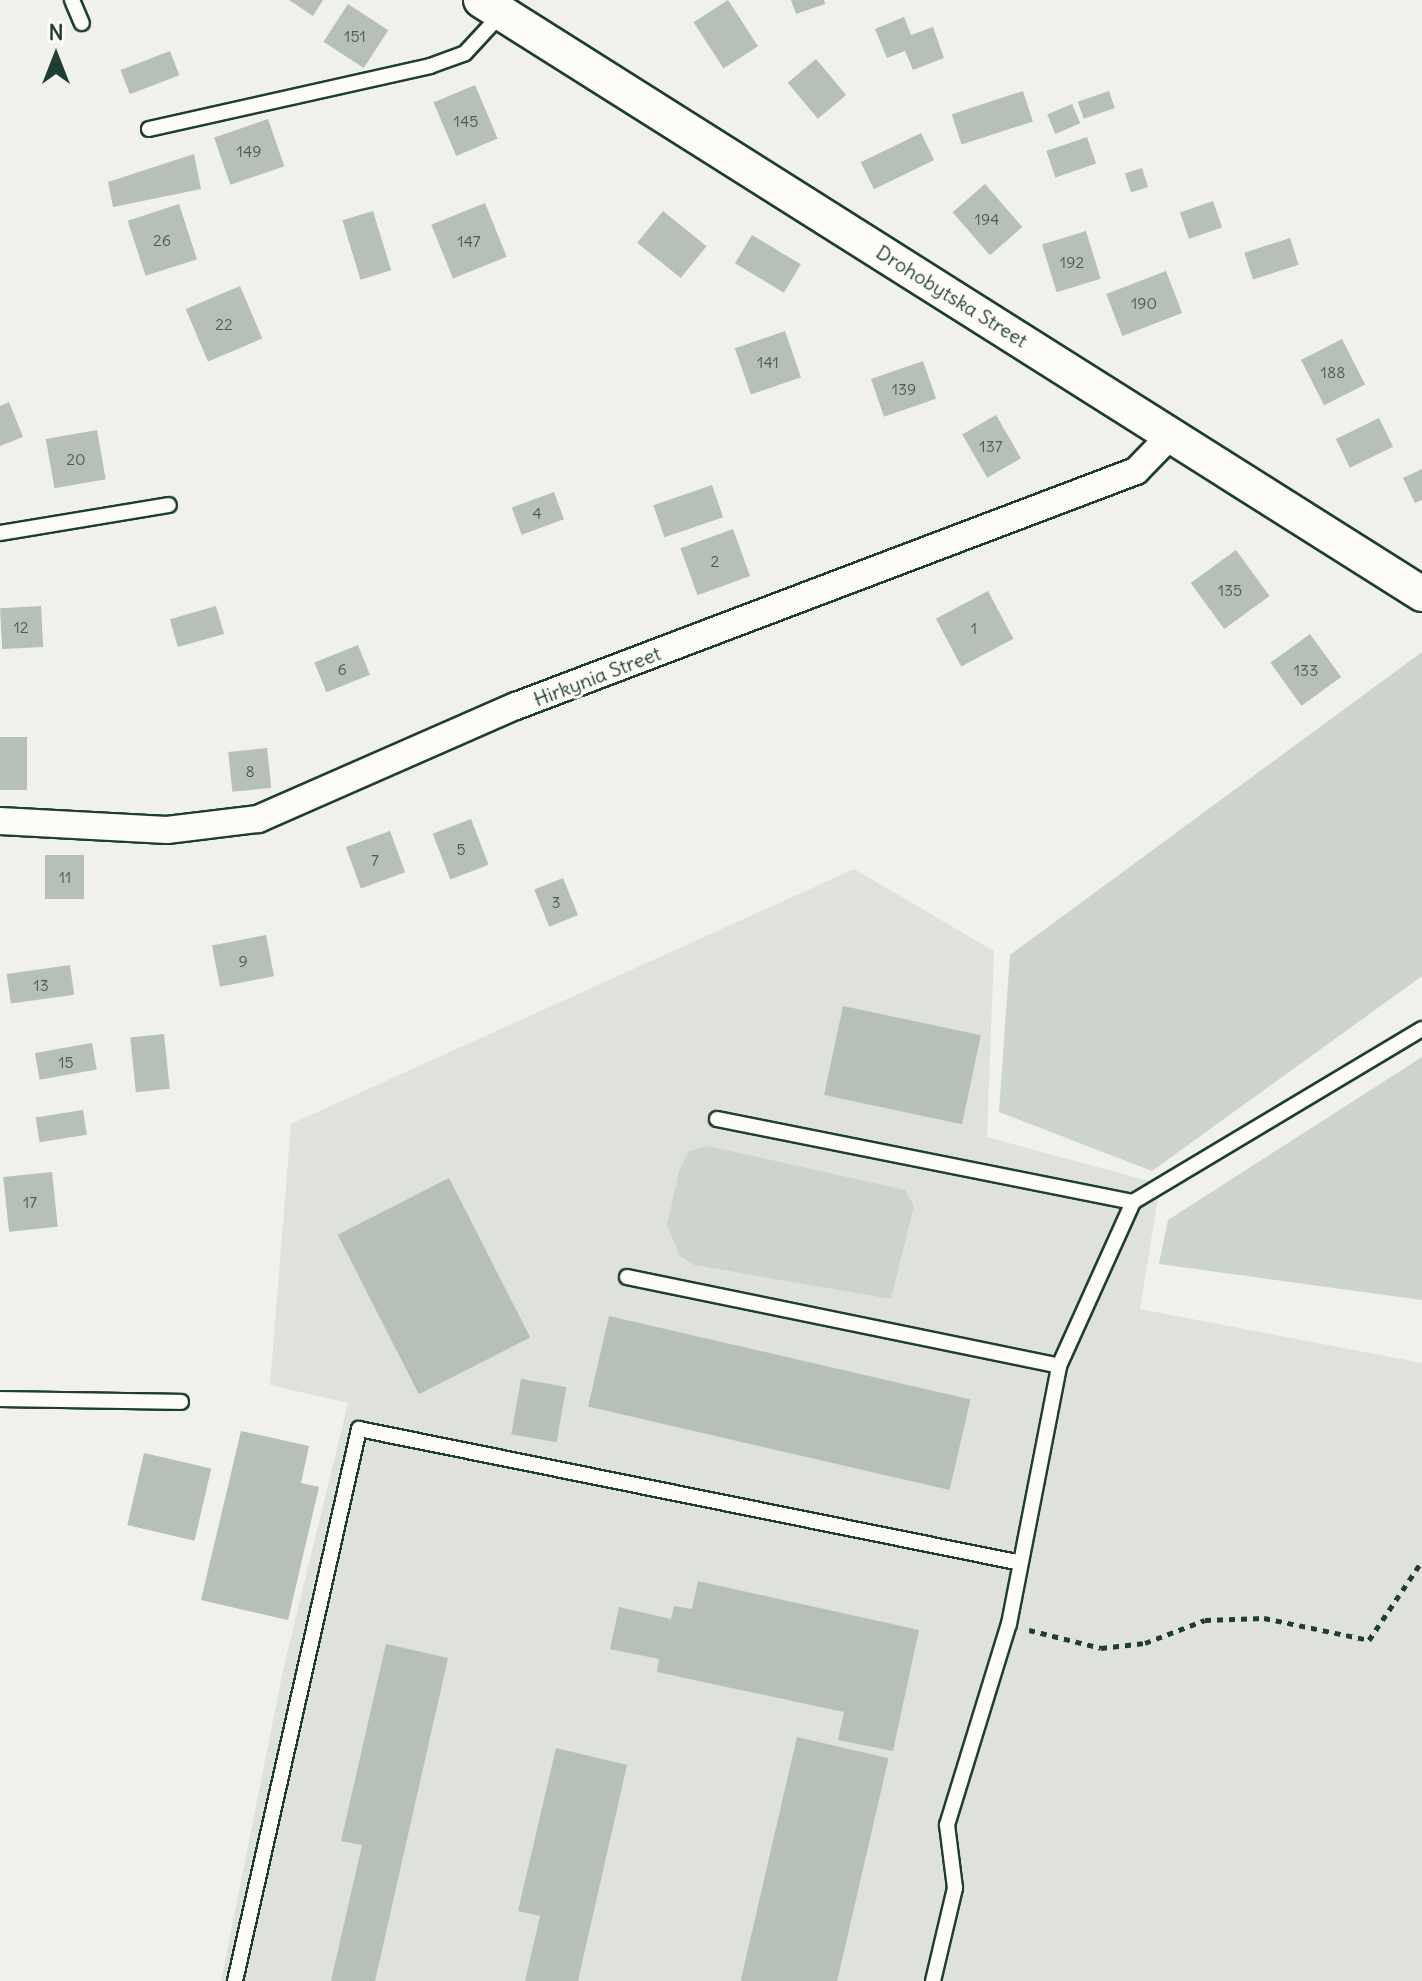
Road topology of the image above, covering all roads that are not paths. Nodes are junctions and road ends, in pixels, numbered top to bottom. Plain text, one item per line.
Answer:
1 (72, 0) edge
2 (491, 6) edge
3 (82, 23) dead end
4 (149, 129) dead end
5 (1171, 435) junction
6 (169, 505) dead end
7 (0, 533) edge
8 (1422, 594) edge
9 (0, 821) edge
10 (1422, 1029) edge
11 (717, 1119) dead end
12 (1133, 1202) junction
13 (627, 1277) dead end
14 (1059, 1366) junction
15 (0, 1399) edge
16 (181, 1402) dead end
17 (1016, 1562) junction
18 (235, 1981) edge
19 (933, 1981) edge

1 - 3 lane
2 - 4 lane
2 - 5 street, Drohobytska Street
5 - 8 street, Drohobytska Street
5 - 9 street, Hirkynia Street
6 - 7 lane
10 - 12 lane
11 - 12 lane
12 - 14 lane
13 - 14 lane
14 - 17 lane
15 - 16 lane
17 - 18 lane
17 - 19 lane

